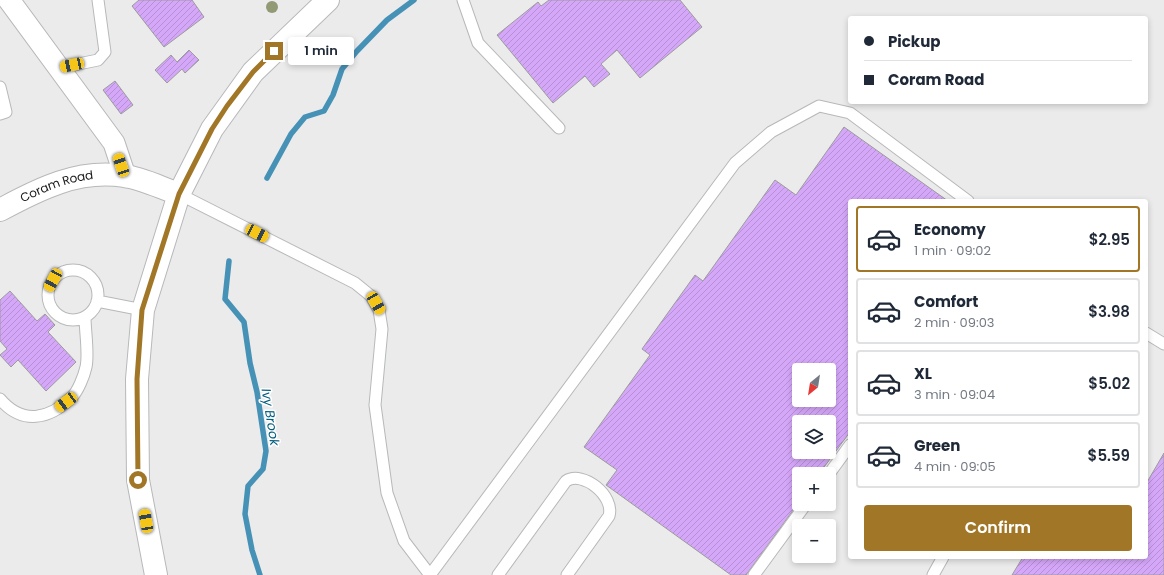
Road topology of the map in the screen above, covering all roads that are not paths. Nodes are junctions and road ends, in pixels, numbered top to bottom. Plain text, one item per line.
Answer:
1 (9, 0) edge
2 (98, 0) edge
3 (328, 0) edge
4 (463, 0) edge
5 (59, 68) junction
6 (0, 87) edge
7 (0, 114) edge
8 (559, 128) dead end
9 (125, 176) junction
10 (179, 194) junction
11 (965, 199) edge
12 (0, 210) edge
13 (97, 301) junction
14 (142, 310) junction
15 (85, 317) junction
16 (1148, 334) edge
17 (1164, 344) edge
18 (0, 399) edge
19 (848, 448) edge
20 (834, 467) edge
21 (801, 511) edge
22 (942, 559) edge
23 (156, 575) edge
24 (430, 575) edge
25 (498, 575) edge
26 (567, 575) edge
27 (754, 575) edge
28 (933, 575) edge

1 - 5 street
2 - 5 lane
3 - 10 main road
4 - 8 lane
5 - 9 street
6 - 7 lane
9 - 10 main road, Coram Road
9 - 12 main road, Coram Road
10 - 14 main road
10 - 24 lane
11 - 24 lane
13 - 14 lane
13 - 15 lane
13 - 15 lane
14 - 23 main road
15 - 18 lane
16 - 17 lane
19 - 20 lane
21 - 27 lane
22 - 28 lane
25 - 26 lane

